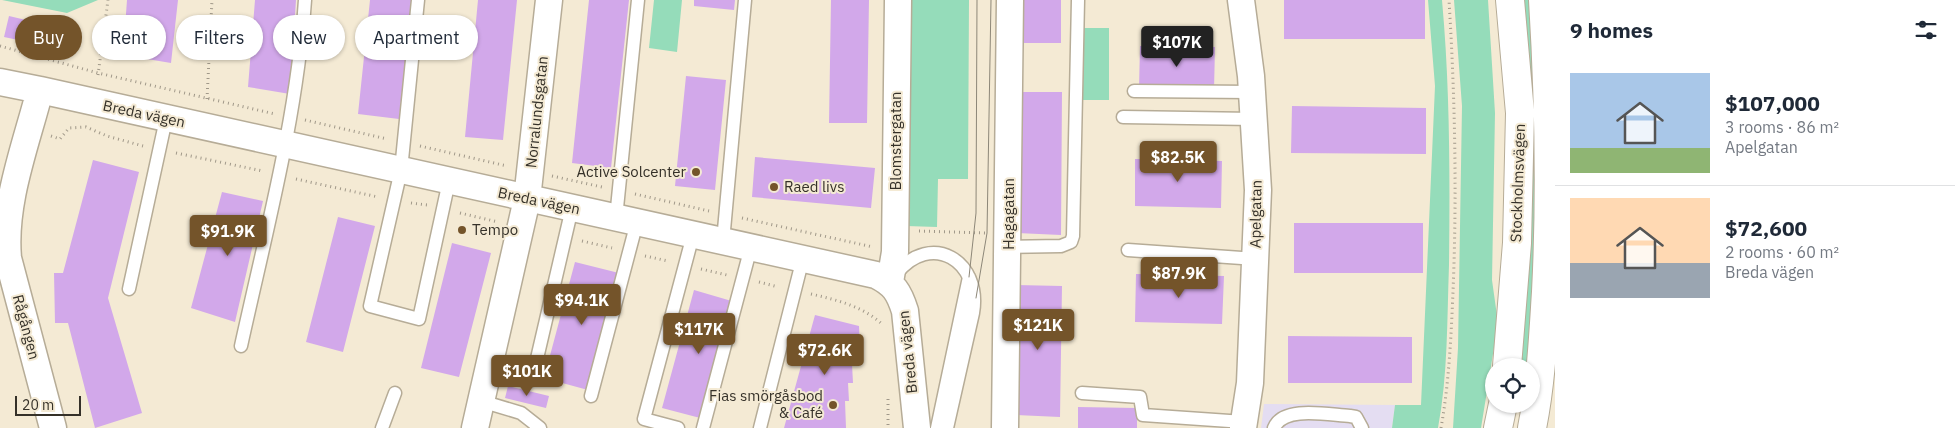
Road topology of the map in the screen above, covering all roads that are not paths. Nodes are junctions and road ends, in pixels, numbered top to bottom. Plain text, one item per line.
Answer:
1 (305, 0) edge
2 (418, 0) edge
3 (549, 0) edge
4 (638, 0) edge
5 (745, 0) edge
6 (898, 0) edge
7 (1010, 0) edge
8 (1078, 0) edge
9 (1241, 0) edge
10 (1510, 0) edge
11 (1543, 0) edge
12 (0, 82) edge
13 (40, 90) junction
14 (1134, 91) dead end
15 (1252, 92) junction
16 (1123, 117) dead end
17 (166, 119) junction
18 (1254, 119) junction
19 (285, 145) junction
20 (401, 170) junction
21 (449, 181) junction
22 (6, 198) edge
23 (527, 199) junction
24 (572, 208) junction
25 (627, 220) junction
26 (693, 234) junction
27 (1008, 240) junction
28 (723, 241) junction
29 (751, 247) junction
30 (1128, 250) dead end
31 (803, 258) junction
32 (1256, 259) junction
33 (969, 277) junction
34 (890, 282) junction
35 (129, 289) dead end
36 (241, 346) dead end
37 (1508, 358) edge
38 (532, 380) dead end
39 (395, 394) dead end
40 (1082, 394) dead end
41 (591, 396) dead end
42 (481, 401) junction
43 (1501, 413) edge
44 (1243, 425) edge
45 (53, 428) edge
46 (382, 428) edge
47 (475, 428) edge
48 (540, 428) edge
49 (678, 428) edge
50 (704, 428) edge
51 (760, 428) edge
52 (917, 428) edge
53 (936, 428) edge
54 (947, 428) edge
55 (1005, 428) edge
56 (1274, 428) edge
57 (1362, 428) edge
58 (1498, 428) edge
59 (1532, 428) edge

1 - 19 lane
2 - 20 lane
3 - 23 street, Norralundsgatan
4 - 25 lane
5 - 28 lane
6 - 34 street, Blomstergatan
7 - 27 street, Hagagatan
8 - 27 lane
9 - 15 street, Apelgatan
10 - 37 highway, Stockholmsvägen
11 - 59 highway, Stockholmsvägen
12 - 13 street
13 - 17 street, Breda vägen
13 - 22 street, Rågången
14 - 15 lane
15 - 18 street, Apelgatan
16 - 18 lane
17 - 19 street, Breda vägen
17 - 35 lane
18 - 32 street, Apelgatan
19 - 20 street, Breda vägen
19 - 36 lane
20 - 21 street, Breda vägen
20 - 21 lane
21 - 23 street, Breda vägen
22 - 45 street, Rågången
23 - 24 street, Breda vägen
23 - 42 street, Norralundsgatan
24 - 25 street, Breda vägen
24 - 38 lane
25 - 26 street, Breda vägen
25 - 41 lane
26 - 28 street, Breda vägen
26 - 49 lane
27 - 55 street, Hagagatan
28 - 29 street, Breda vägen
29 - 31 street, Breda vägen
29 - 50 lane
30 - 32 lane
31 - 34 street, Breda vägen
31 - 51 lane
32 - 44 street, Apelgatan
33 - 34 lane
33 - 53 lane
33 - 54 lane
34 - 52 street, Breda vägen
39 - 46 lane
40 - 44 lane
42 - 47 street, Norralundsgatan
42 - 48 lane
43 - 58 highway
56 - 57 lane

